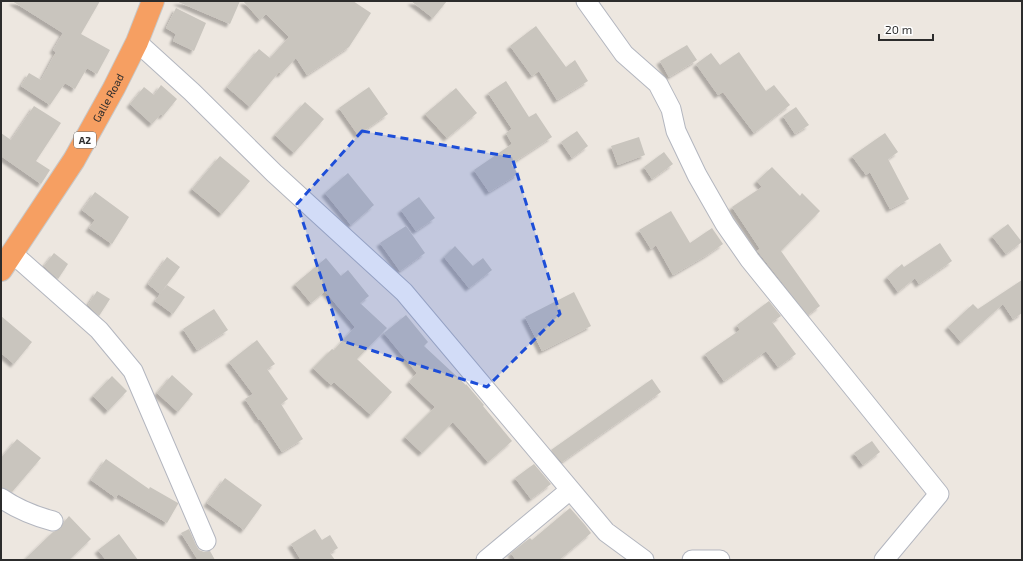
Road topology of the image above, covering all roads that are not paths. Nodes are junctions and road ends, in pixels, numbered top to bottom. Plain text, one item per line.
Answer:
1 (153, 1) edge
2 (586, 1) edge
3 (137, 42) junction
4 (7, 261) edge
5 (570, 490) junction
6 (1, 498) edge
7 (53, 521) dead end
8 (206, 541) dead end
9 (486, 560) edge
10 (644, 560) edge
11 (692, 560) edge
12 (720, 560) edge
13 (884, 560) edge

1 - 3 highway, Galle Road / A2
2 - 13 street
3 - 4 highway, Galle Road / A2
3 - 5 street
4 - 8 street
5 - 9 street
5 - 10 street
6 - 7 street
11 - 12 street

